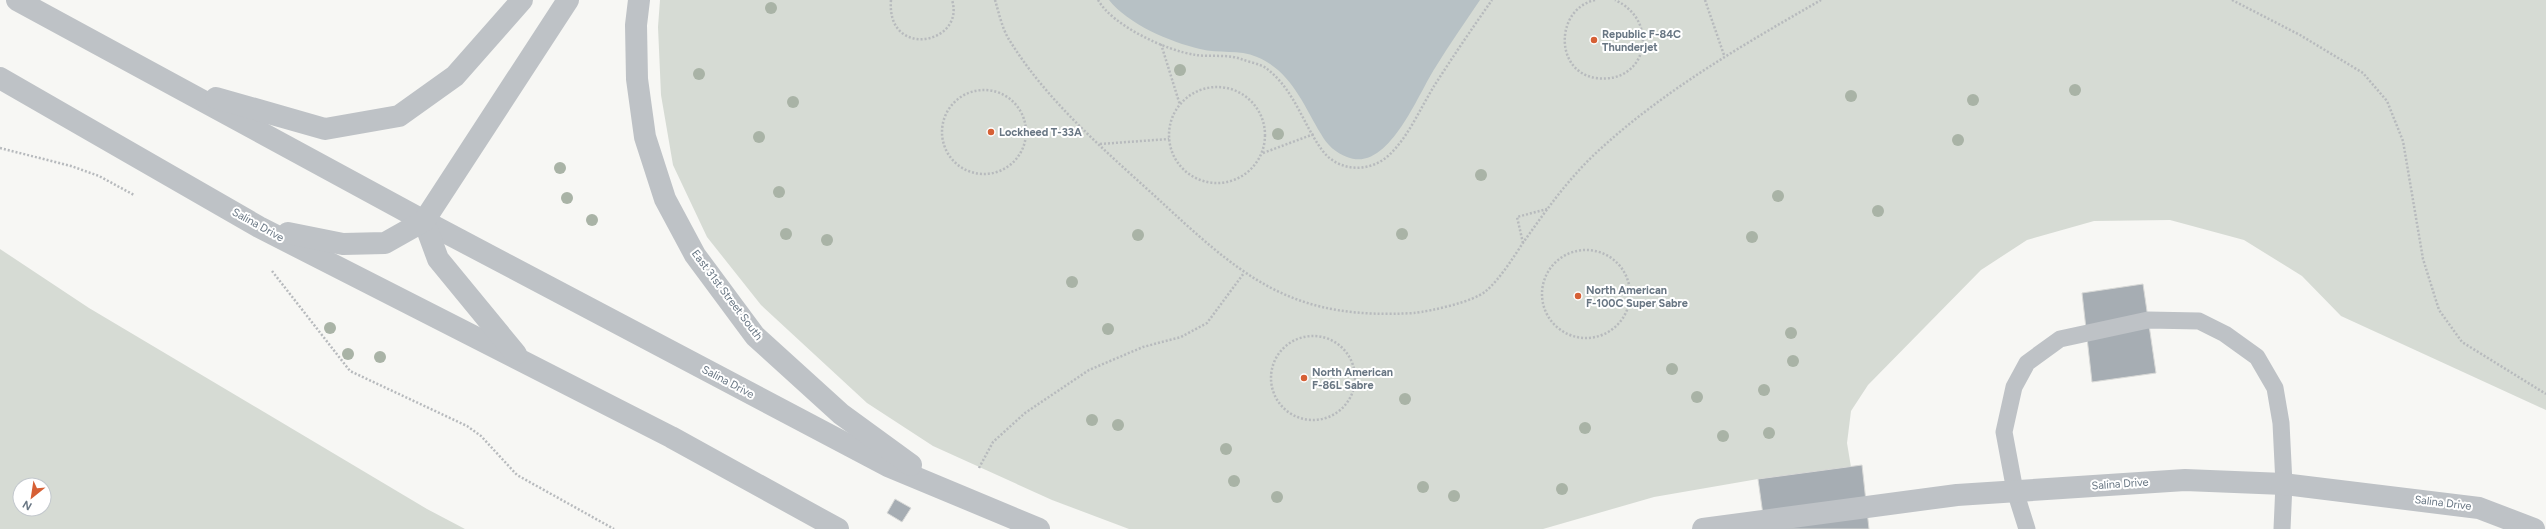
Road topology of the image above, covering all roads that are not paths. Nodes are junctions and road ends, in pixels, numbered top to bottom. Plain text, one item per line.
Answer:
1 (17, 0) edge
2 (522, 0) edge
3 (568, 0) edge
4 (639, 0) edge
5 (0, 78) edge
6 (177, 87) junction
7 (424, 221) junction
8 (259, 226) junction
9 (521, 361) junction
10 (2284, 484) junction
11 (2015, 491) junction
12 (954, 494) junction
13 (838, 529) edge
14 (1039, 529) edge
15 (1703, 529) edge
16 (2027, 529) edge
17 (2282, 529) edge
18 (2534, 529) edge

1 - 6 street, Salina Drive
2 - 6 street, Salina Drive
3 - 7 street
4 - 12 street, East 31st Street South
5 - 8 street, Salina Drive
6 - 7 street, Salina Drive
7 - 8 street
7 - 9 street, Salina Drive
7 - 12 street, Salina Drive
8 - 9 street, Salina Drive
9 - 13 street, Salina Drive
10 - 11 street, Salina Drive
10 - 11 lane
10 - 17 lane
10 - 18 street, Salina Drive
11 - 15 street, Salina Drive
11 - 16 lane
12 - 14 street, Salina Drive

